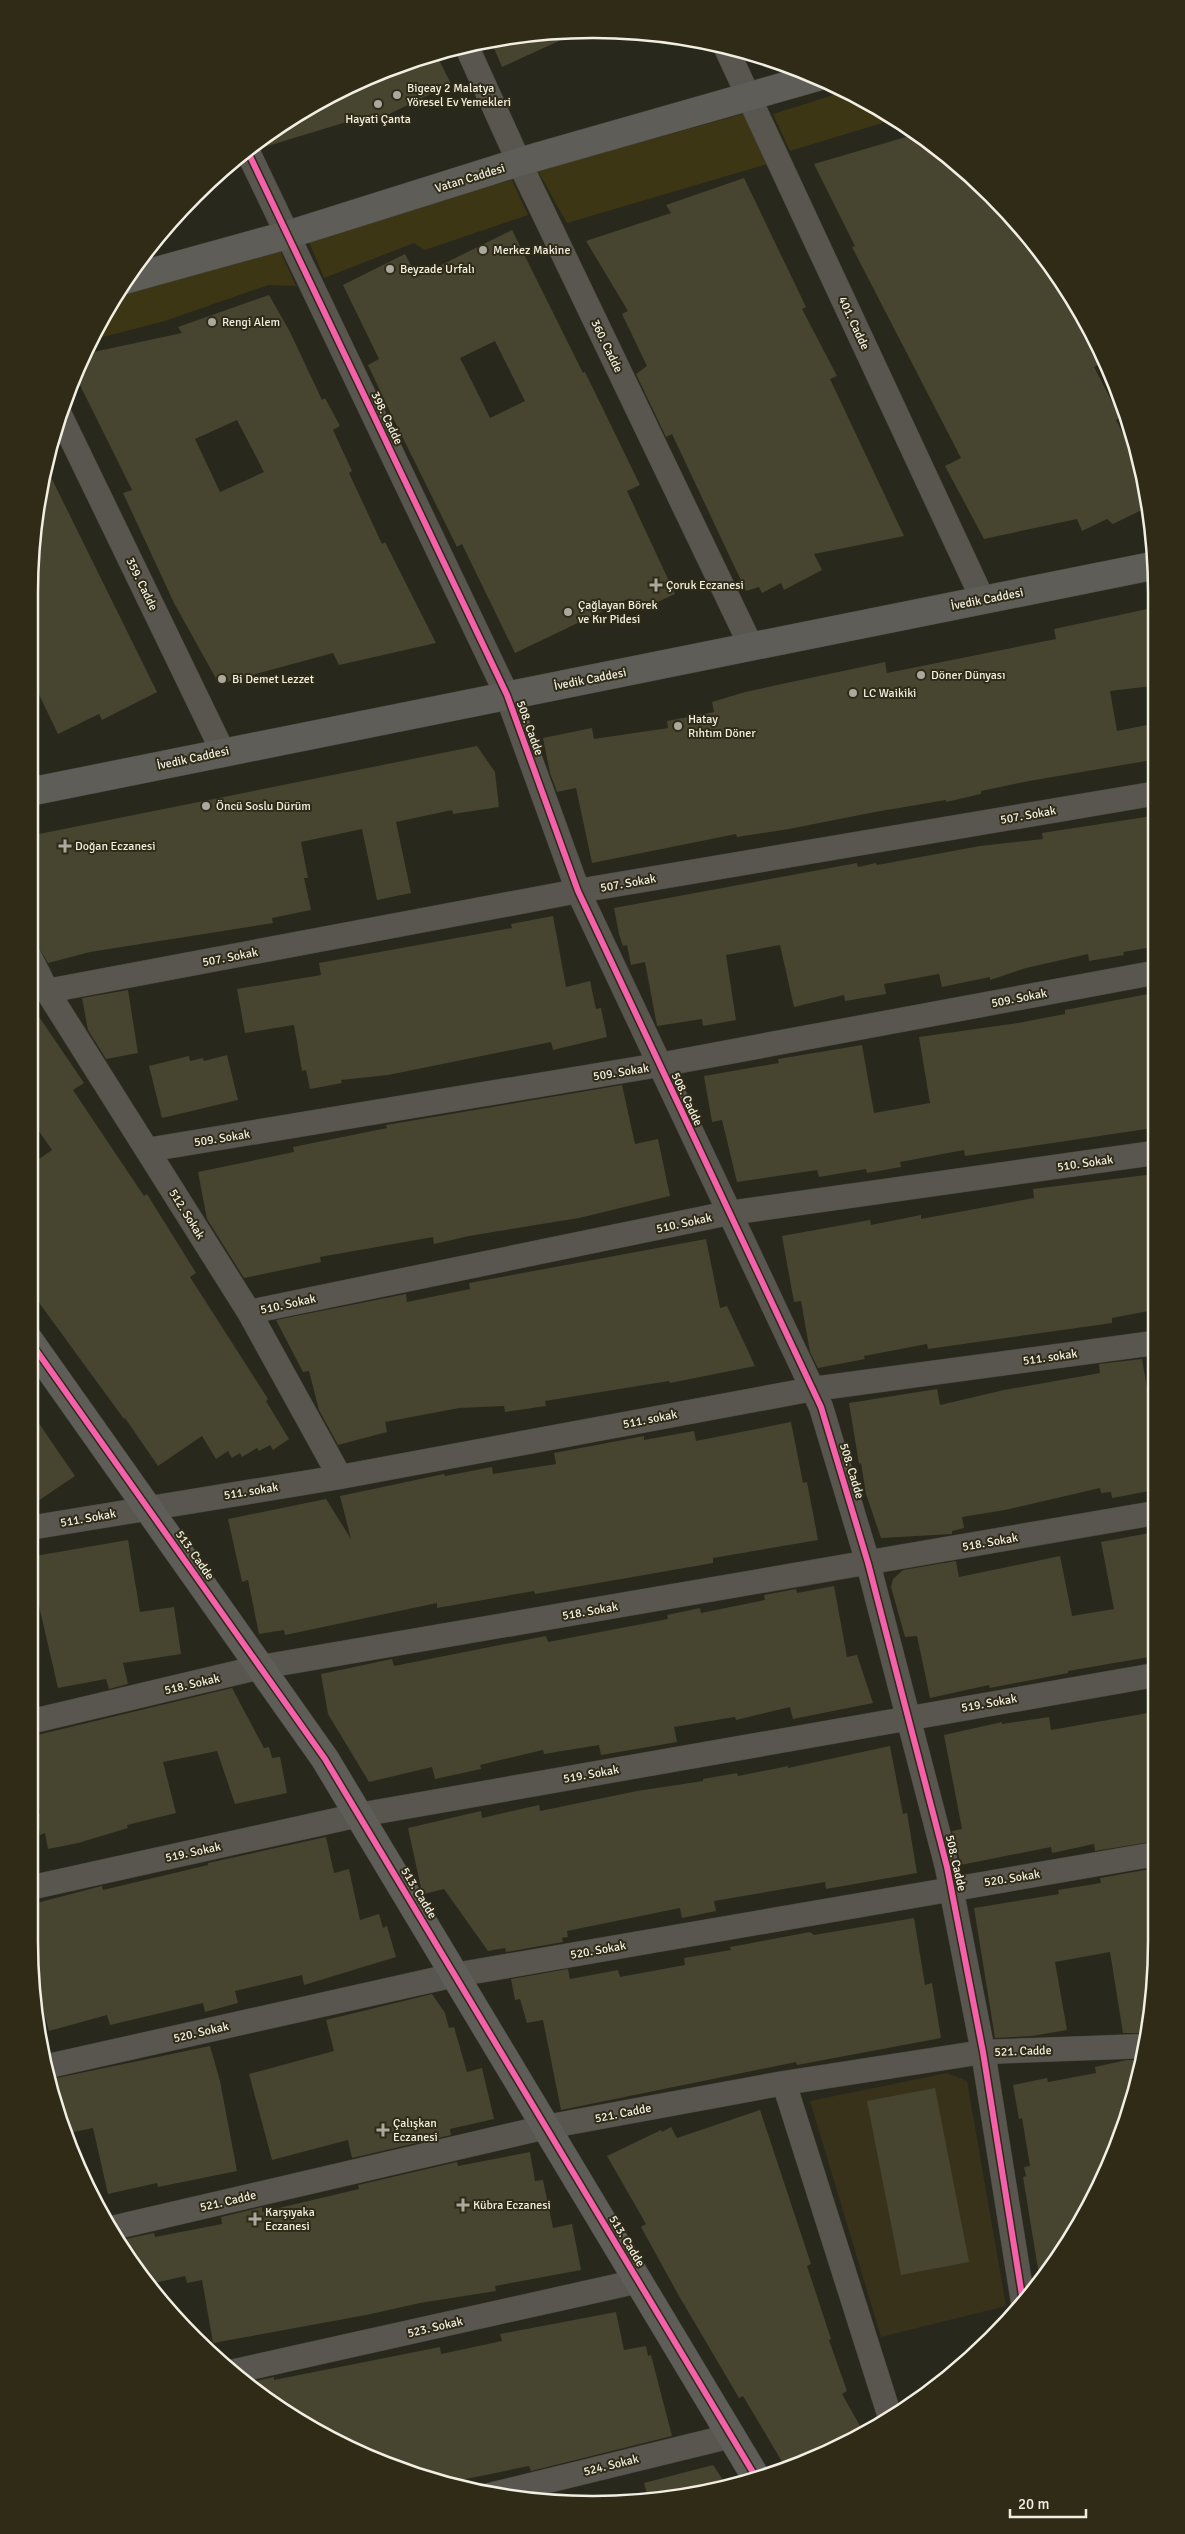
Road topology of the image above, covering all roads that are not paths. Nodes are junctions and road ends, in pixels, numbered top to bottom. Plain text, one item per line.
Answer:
1 (469, 51) edge
2 (729, 54) edge
3 (804, 80) edge
4 (749, 96) junction
5 (250, 156) edge
6 (519, 162) junction
7 (287, 235) junction
8 (136, 277) edge
9 (64, 423) edge
10 (1147, 567) edge
11 (983, 600) junction
12 (751, 646) junction
13 (507, 695) junction
14 (223, 752) junction
15 (38, 790) edge
16 (1148, 795) edge
17 (578, 891) junction
18 (38, 973) edge
19 (1148, 974) edge
20 (47, 991) junction
21 (659, 1065) junction
22 (147, 1150) junction
23 (1148, 1154) edge
24 (729, 1213) junction
25 (249, 1312) junction
26 (1148, 1344) edge
27 (38, 1353) edge
28 (812, 1389) junction
29 (340, 1477) junction
30 (147, 1508) junction
31 (1148, 1514) edge
32 (38, 1526) edge
33 (868, 1563) junction
34 (261, 1668) junction
35 (1148, 1676) edge
36 (908, 1717) junction
37 (38, 1720) edge
38 (359, 1815) junction
39 (1148, 1855) edge
40 (38, 1886) edge
41 (950, 1888) junction
42 (455, 1975) junction
43 (1138, 2046) edge
44 (983, 2052) junction
45 (52, 2066) edge
46 (784, 2083) junction
47 (546, 2128) junction
48 (117, 2227) edge
49 (638, 2281) junction
50 (1022, 2293) edge
51 (240, 2370) edge
52 (888, 2411) edge
53 (731, 2436) junction
54 (753, 2473) edge
55 (509, 2490) edge

1 - 6 street, 360. Cadde
2 - 4 street, 401. Cadde
3 - 4 main road, Vatan Caddesi
4 - 6 main road, Vatan Caddesi
4 - 11 street, 401. Cadde
5 - 7 street, 398. Cadde
6 - 7 main road, Vatan Caddesi
6 - 12 street, 360. Cadde
7 - 8 main road, Vatan Caddesi
7 - 13 street, 398. Cadde
9 - 14 street, 359. Cadde
10 - 11 main road, İvedik Caddesi
11 - 12 main road, İvedik Caddesi
12 - 13 main road, İvedik Caddesi
13 - 14 main road, İvedik Caddesi
13 - 17 street, 508. Cadde
14 - 15 main road, İvedik Caddesi
16 - 17 street, 507. Sokak
17 - 20 street, 507. Sokak
17 - 21 street, 508. Cadde
18 - 20 street, 512. Sokak
19 - 21 street, 509. Sokak
20 - 22 street, 512. Sokak
21 - 22 street, 509. Sokak
21 - 24 street, 508. Cadde
22 - 25 street, 512. Sokak
23 - 24 street, 510. Sokak
24 - 25 street, 510. Sokak
24 - 28 street, 508. Cadde
25 - 29 street, 512. Sokak
26 - 28 street, 511. sokak
27 - 30 main road, 513. Cadde
28 - 29 street, 511. sokak
28 - 33 street, 508. Cadde
29 - 30 street, 511. sokak
30 - 32 street, 511. Sokak
30 - 34 main road, 513. Cadde
31 - 33 street, 518. Sokak
33 - 34 street, 518. Sokak
33 - 36 street, 508. Cadde
34 - 37 street, 518. Sokak
34 - 38 main road, 513. Cadde
35 - 36 street, 519. Sokak
36 - 38 street, 519. Sokak
36 - 41 street, 508. Cadde
38 - 40 street, 519. Sokak
38 - 42 main road, 513. Cadde
39 - 41 street, 520. Sokak
41 - 42 street, 520. Sokak
41 - 44 street, 508. Cadde
42 - 45 street, 520. Sokak
42 - 47 main road, 513. Cadde
43 - 44 street, 521. Cadde
44 - 46 street, 521. Cadde
44 - 50 street, 508. Cadde
46 - 47 street, 521. Cadde
46 - 52 street
47 - 48 street, 521. Cadde
47 - 49 main road, 513. Cadde
49 - 51 street, 523. Sokak
49 - 53 main road, 513. Cadde
53 - 54 main road, 513. Cadde
53 - 55 street, 524. Sokak

